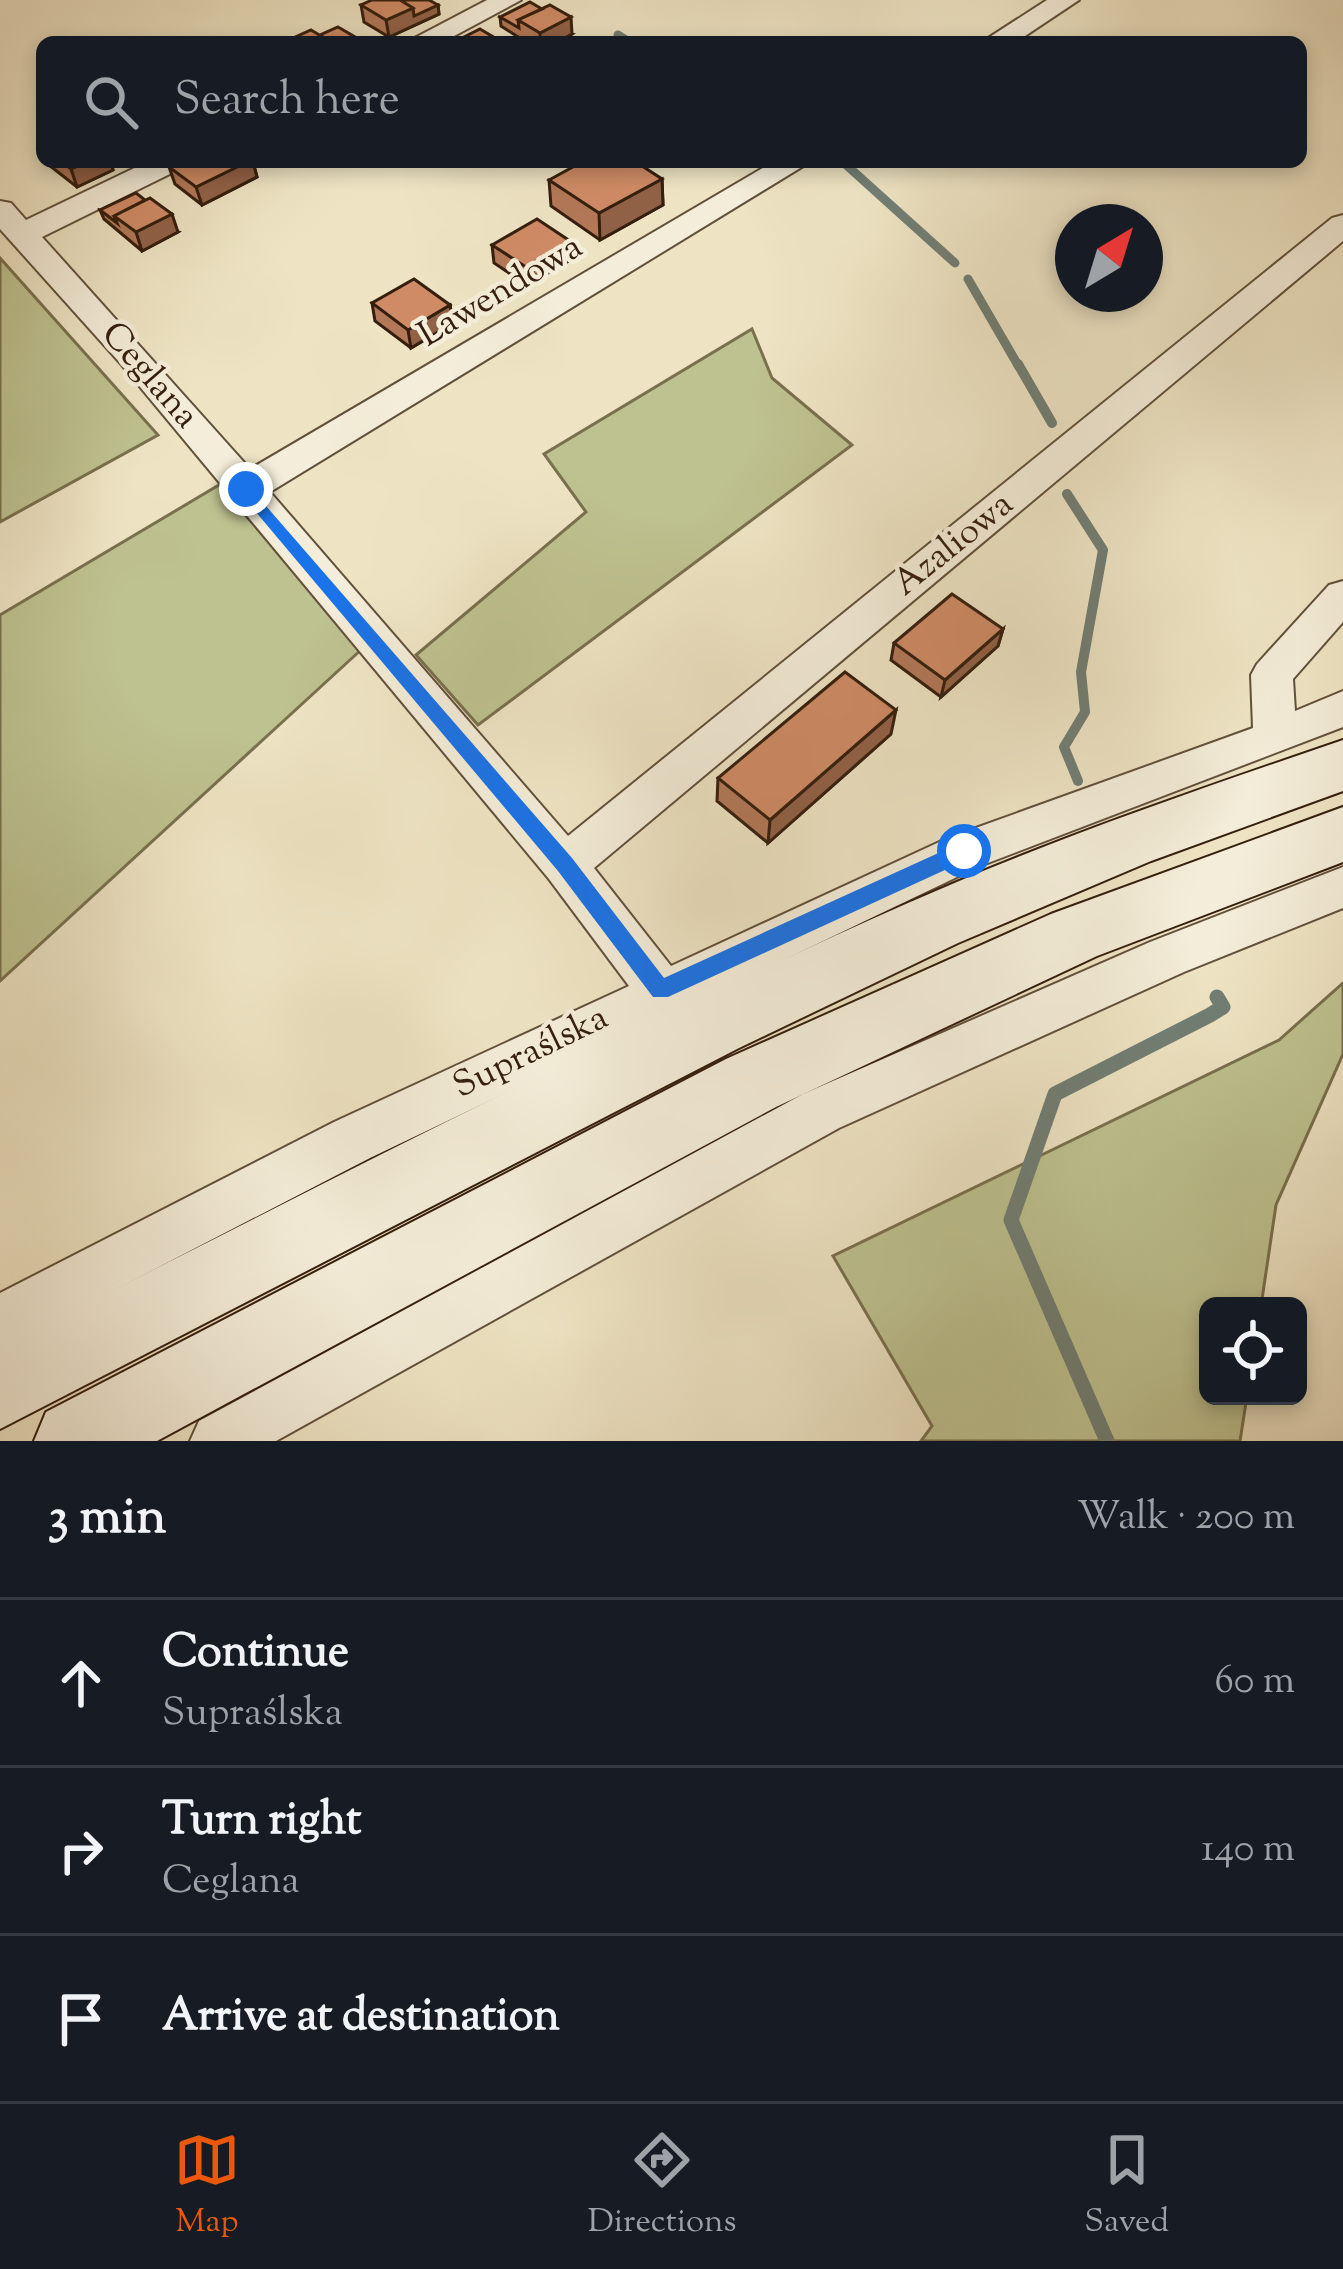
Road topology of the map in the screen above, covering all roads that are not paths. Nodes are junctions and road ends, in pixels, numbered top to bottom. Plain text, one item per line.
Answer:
1 (508, 0) edge
2 (1066, 0) edge
3 (433, 36) edge
4 (1006, 36) edge
5 (155, 168) edge
6 (785, 168) edge
7 (11, 222) edge
8 (1343, 225) edge
9 (246, 489) junction
10 (1343, 596) edge
11 (1343, 708) edge
12 (1275, 738) junction
13 (1343, 765) edge
14 (1343, 834) edge
15 (565, 865) junction
16 (1343, 887) edge
17 (661, 990) junction
18 (0, 1322) edge
19 (0, 1389) edge
20 (75, 1441) edge
21 (219, 1441) edge

1 - 3 street
2 - 4 street
5 - 7 street
6 - 9 street, Lawendowa
7 - 9 street, Ceglana
8 - 15 street, Azaliowa
9 - 15 street, Ceglana
10 - 12 street
11 - 12 street, Supraślska
12 - 17 street, Supraślska
13 - 19 main road
14 - 20 main road
15 - 17 street, Ceglana
16 - 21 street
17 - 18 street, Supraślska

